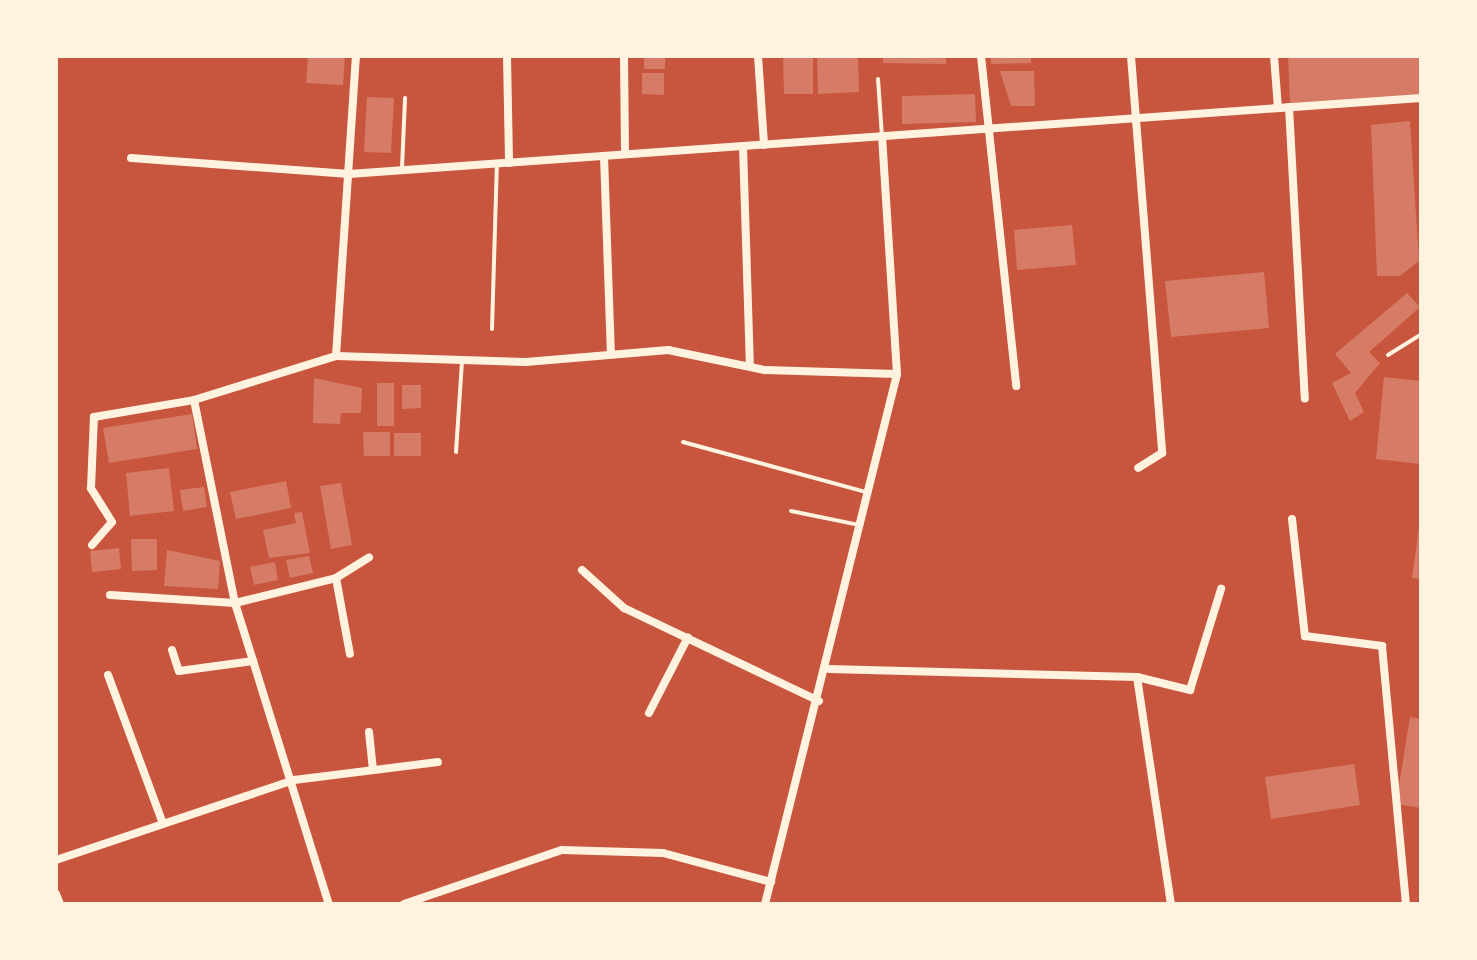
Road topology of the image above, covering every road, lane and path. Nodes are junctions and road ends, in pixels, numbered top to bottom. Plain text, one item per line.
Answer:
1 (356, 56) edge
2 (507, 56) edge
3 (624, 56) edge
4 (758, 56) edge
5 (981, 56) edge
6 (1131, 56) edge
7 (1274, 56) edge
8 (878, 79) dead end
9 (405, 98) dead end
10 (1421, 98) edge
11 (1289, 107) junction
12 (1278, 108) junction
13 (1138, 118) junction
14 (986, 129) junction
15 (882, 136) junction
16 (764, 145) junction
17 (743, 146) junction
18 (625, 154) junction
19 (604, 156) junction
20 (131, 158) dead end
21 (509, 163) junction
22 (497, 164) junction
23 (402, 170) junction
24 (349, 174) junction
25 (492, 329) dead end
26 (1421, 334) edge
27 (611, 354) junction
28 (1388, 355) dead end
29 (336, 356) junction
30 (462, 360) junction
31 (750, 366) junction
32 (897, 374) junction
33 (1016, 386) dead end
34 (1305, 399) dead end
35 (194, 400) junction
36 (683, 442) dead end
37 (456, 452) dead end
38 (1138, 468) dead end
39 (866, 492) junction
40 (791, 511) dead end
41 (1292, 519) dead end
42 (859, 525) junction
43 (92, 545) dead end
44 (369, 557) dead end
45 (582, 570) dead end
46 (336, 578) junction
47 (1221, 589) dead end
48 (110, 595) dead end
49 (235, 603) junction
50 (688, 637) junction
51 (172, 650) dead end
52 (350, 654) dead end
53 (253, 661) junction
54 (829, 669) junction
55 (108, 675) dead end
56 (1137, 677) junction
57 (819, 701) junction
58 (649, 713) dead end
59 (369, 732) dead end
60 (438, 762) dead end
61 (373, 770) junction
62 (294, 780) junction
63 (162, 821) junction
64 (56, 860) edge
65 (771, 882) junction
66 (56, 894) edge
67 (60, 904) edge
68 (329, 904) edge
69 (404, 904) edge
70 (765, 904) edge
71 (1171, 904) edge
72 (1406, 904) edge

1 - 24 street
2 - 21 street
3 - 18 street
4 - 16 street
5 - 14 street
6 - 13 street
7 - 12 street
8 - 15 lane
9 - 23 lane
10 - 11 street
11 - 12 street
11 - 34 street
12 - 13 street
13 - 14 street
13 - 38 street
14 - 15 street
14 - 33 street
15 - 16 street
15 - 32 street
16 - 17 street
17 - 18 street
17 - 31 street
18 - 19 street
19 - 21 street
19 - 27 street
20 - 24 street
21 - 22 street
22 - 23 street
22 - 25 lane
23 - 24 street
24 - 29 street
26 - 28 lane
27 - 30 street
27 - 31 street
29 - 30 street
29 - 35 street
30 - 37 lane
31 - 32 street
32 - 39 street
35 - 43 street
35 - 49 street
36 - 39 lane
39 - 42 street
40 - 42 lane
41 - 72 street
42 - 54 street
44 - 46 street
45 - 50 street
46 - 49 street
46 - 52 street
47 - 56 street
48 - 49 street
49 - 53 street
50 - 57 street
50 - 58 street
51 - 53 street
53 - 62 street
54 - 56 street
54 - 57 street
55 - 63 street
56 - 71 street
57 - 65 street
59 - 61 street
60 - 61 street
61 - 62 street
62 - 63 street
62 - 68 street
63 - 64 street
65 - 69 street
65 - 70 street
66 - 67 street

